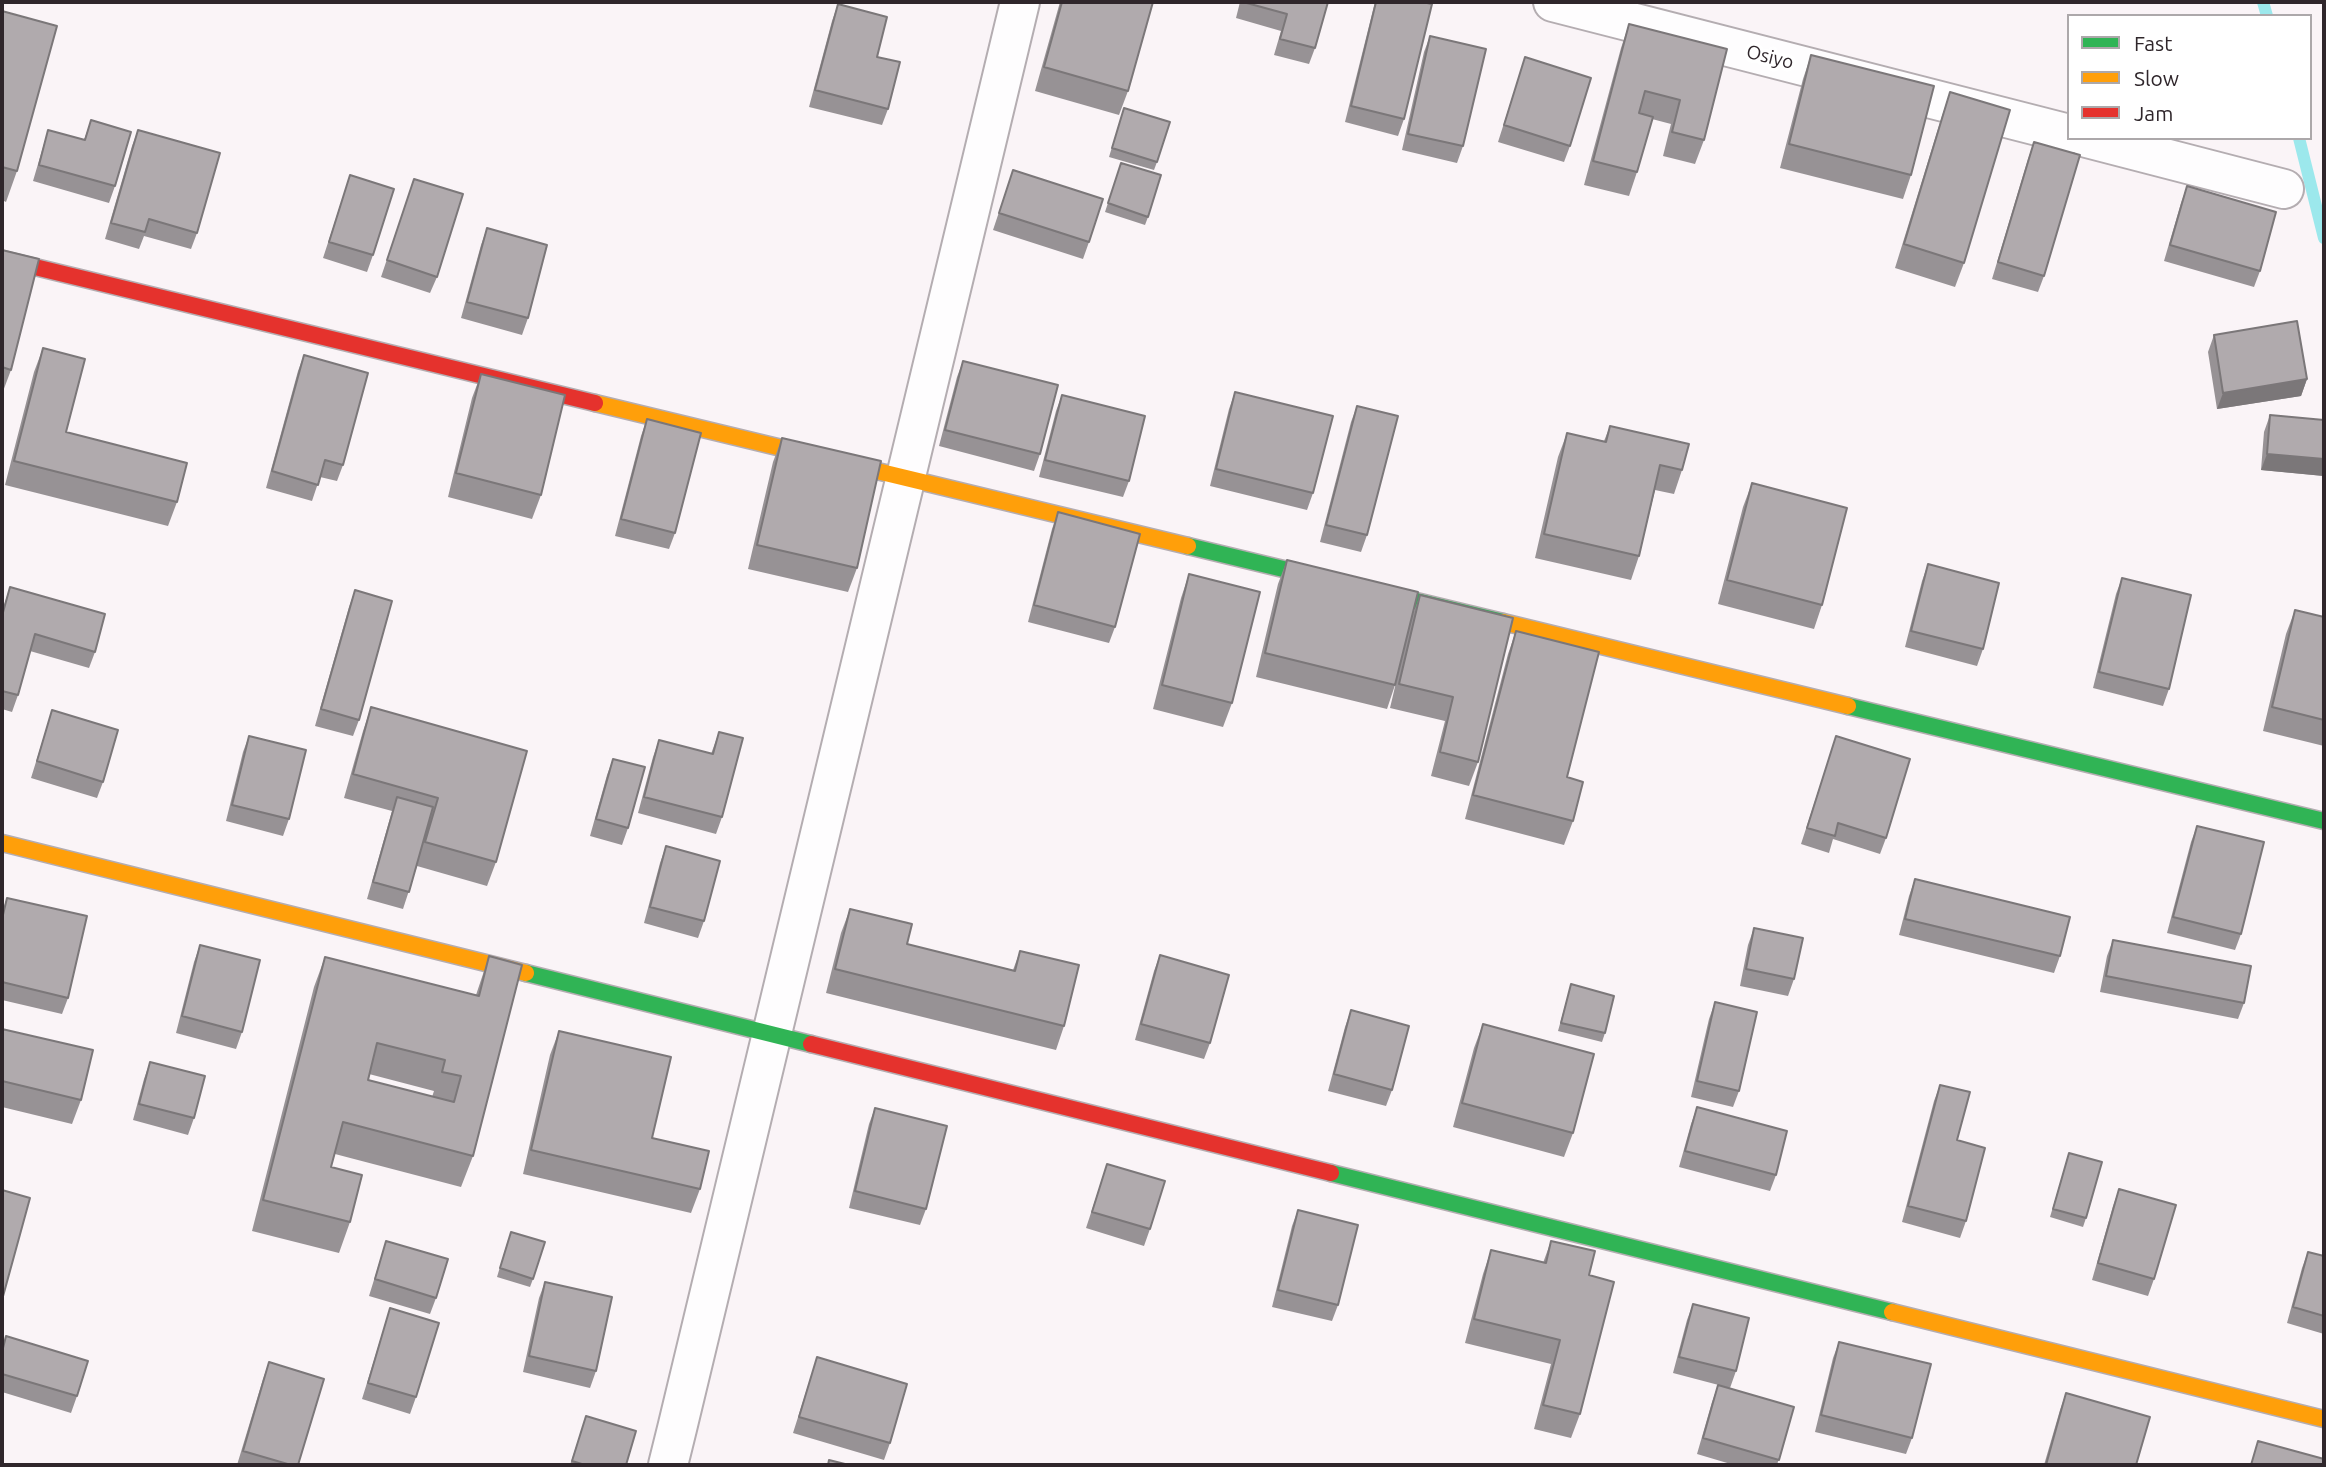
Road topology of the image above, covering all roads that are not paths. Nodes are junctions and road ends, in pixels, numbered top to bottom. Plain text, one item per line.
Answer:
1 (1020, 2) edge
2 (1553, 2) edge
3 (2067, 133) edge
4 (2095, 140) edge
5 (2284, 189) dead end
6 (2, 259) edge
7 (905, 475) junction
8 (2324, 821) edge
9 (2, 843) edge
10 (775, 1035) junction
11 (2324, 1419) edge
12 (667, 1465) edge

1 - 7 street
2 - 3 street, Osiyo
4 - 5 street
6 - 7 street
7 - 8 street
7 - 10 street
9 - 10 street
10 - 11 street
10 - 12 street

